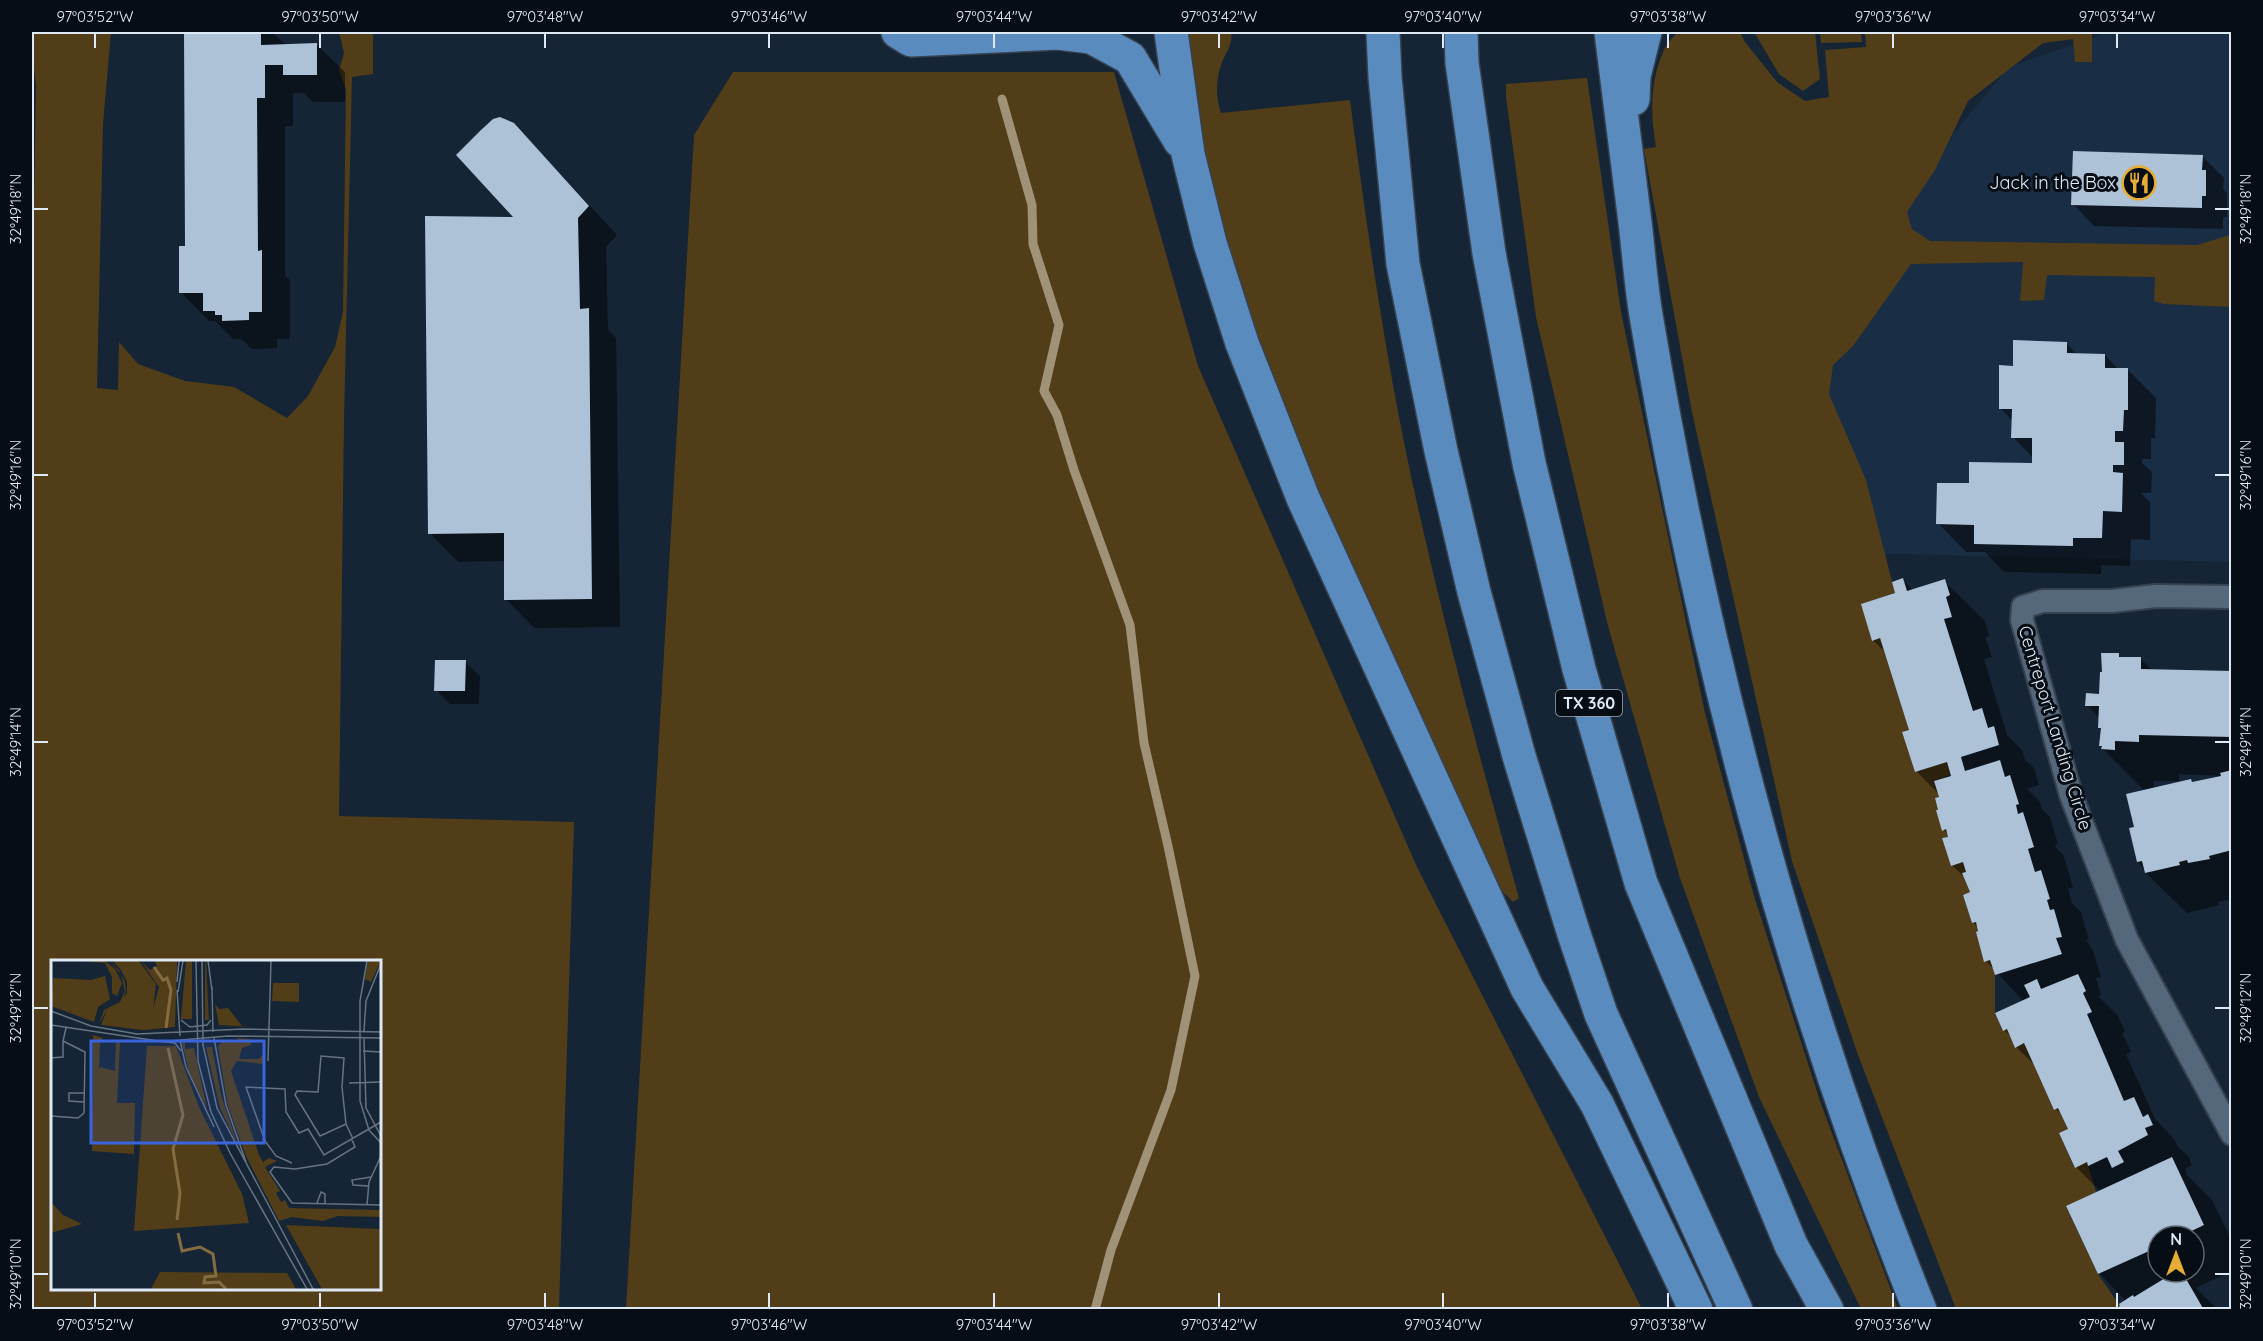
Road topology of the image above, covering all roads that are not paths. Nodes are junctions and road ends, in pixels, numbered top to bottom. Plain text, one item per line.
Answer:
1 (898, 32) edge
2 (1171, 32) edge
3 (1383, 32) edge
4 (1611, 32) edge
5 (1645, 32) edge
6 (1462, 47) edge
7 (1188, 154) junction
8 (1629, 176) junction
9 (2232, 597) edge
10 (2232, 1134) edge
11 (1696, 1310) edge
12 (1736, 1310) edge
13 (1827, 1310) edge
14 (1920, 1310) edge

1 - 7 highway
2 - 7 highway
3 - 12 highway
4 - 8 highway
5 - 8 highway
6 - 13 highway, TX 360
7 - 11 highway
8 - 14 highway
9 - 10 street, Centreport Landing Circle

